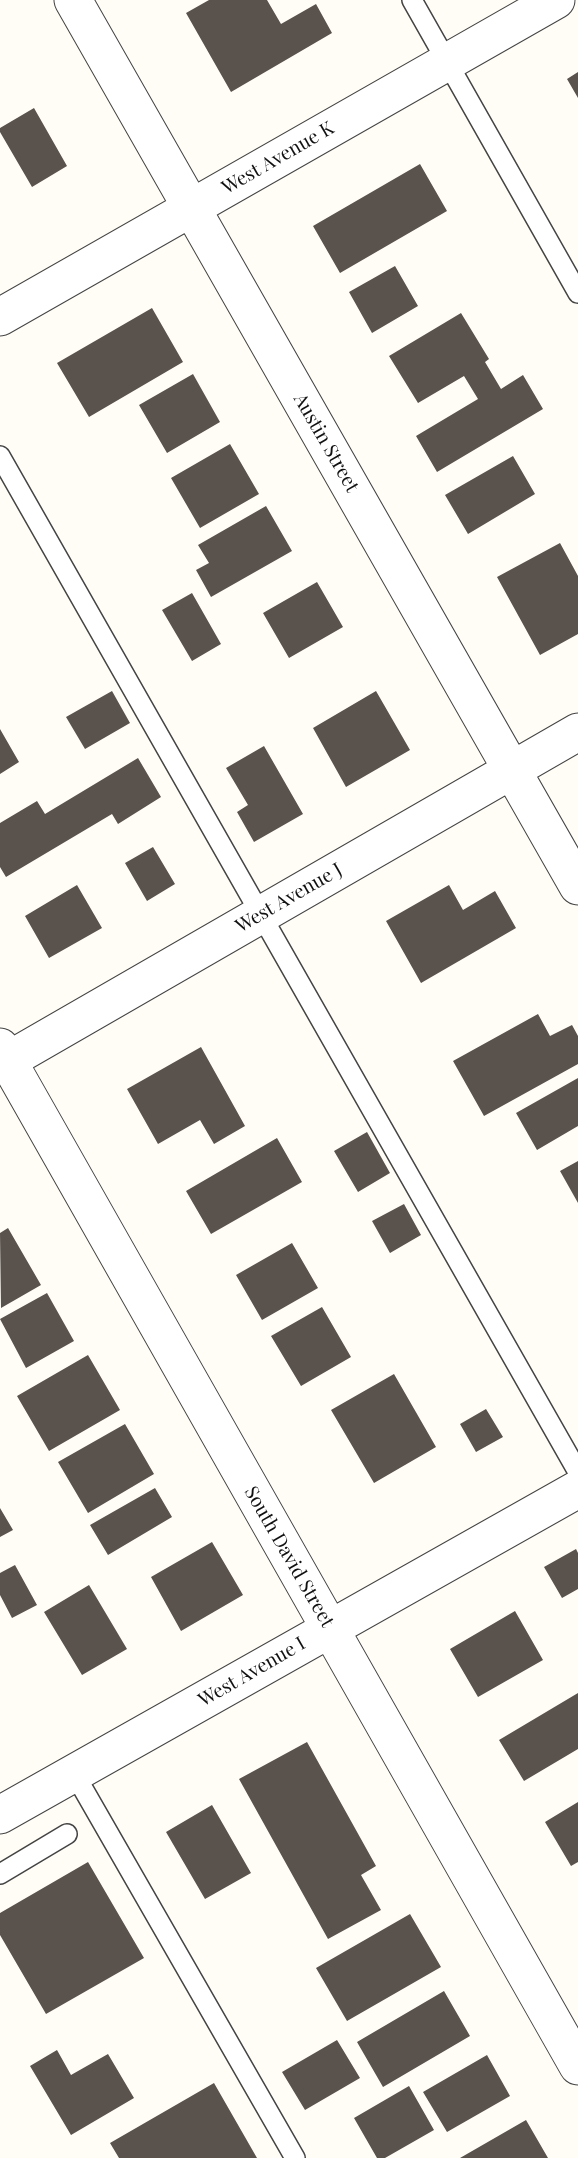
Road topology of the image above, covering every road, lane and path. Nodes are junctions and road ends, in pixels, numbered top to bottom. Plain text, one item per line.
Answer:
1 (73, 0) edge
2 (412, 0) edge
3 (556, 0) edge
4 (447, 62) junction
5 (191, 207) junction
6 (578, 293) edge
7 (0, 317) edge
8 (0, 456) edge
9 (578, 732) edge
10 (512, 770) junction
11 (578, 886) edge
12 (261, 915) junction
13 (2, 1057) edge
14 (578, 1472) edge
15 (578, 1489) edge
16 (329, 1628) junction
17 (74, 1773) junction
18 (0, 1815) edge
19 (67, 1834) dead end
20 (0, 1874) edge
21 (578, 2066) edge
22 (295, 2158) edge

1 - 5 street, Austin Street
2 - 4 lane
3 - 4 street, West Avenue K
4 - 5 street, West Avenue K
4 - 6 lane
5 - 7 street, West Avenue K
5 - 10 street, Austin Street
8 - 12 lane
9 - 10 street, West Avenue J
10 - 11 street, Austin Street
10 - 12 street, West Avenue J
12 - 13 street, West Avenue J
12 - 14 lane
13 - 16 street, South David Street
15 - 16 street, West Avenue I
16 - 17 street, West Avenue I
16 - 21 street, South David Street
17 - 18 street, West Avenue I
17 - 22 lane
19 - 20 lane

